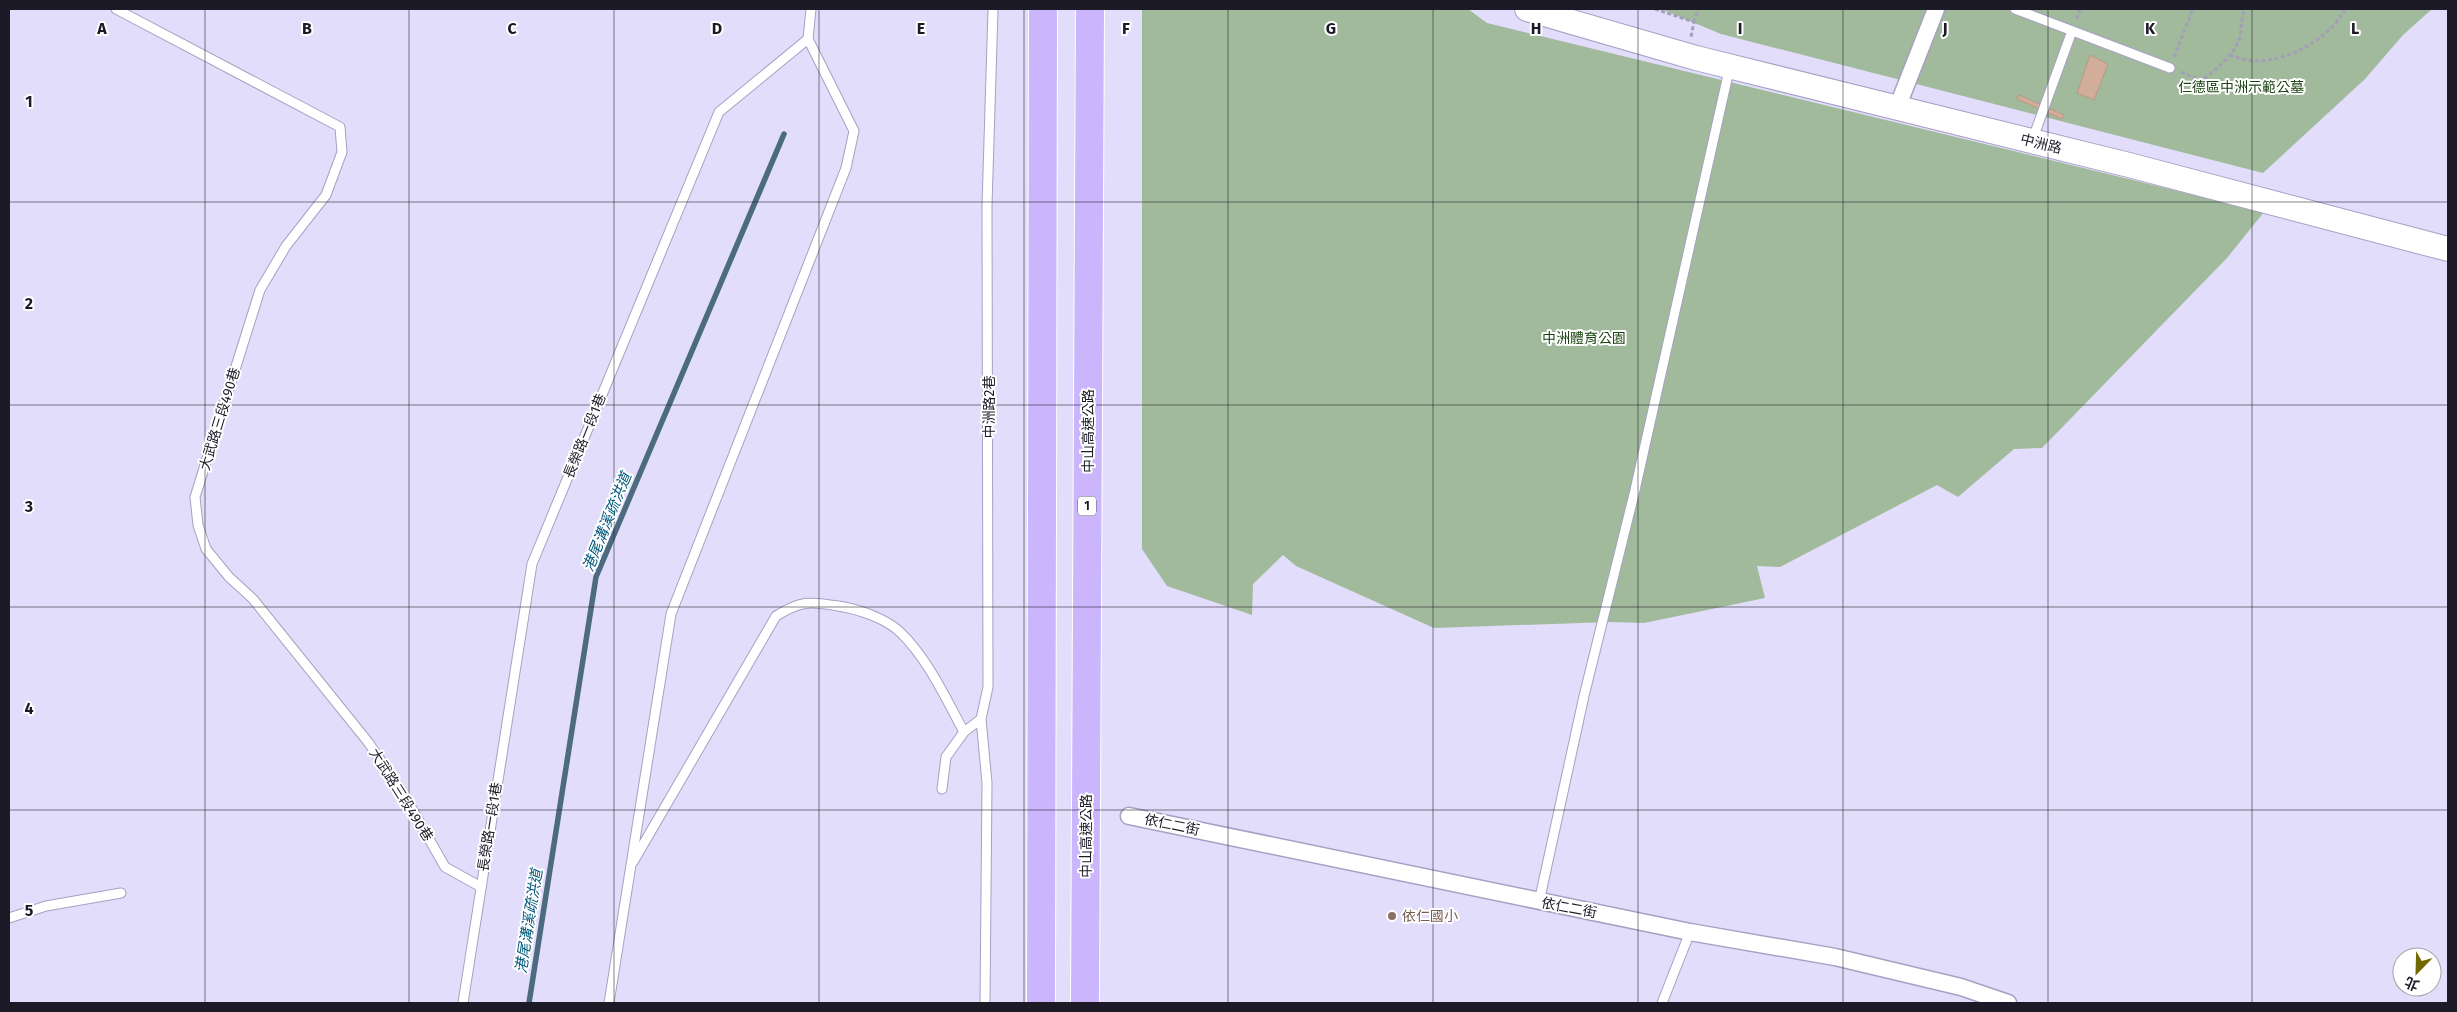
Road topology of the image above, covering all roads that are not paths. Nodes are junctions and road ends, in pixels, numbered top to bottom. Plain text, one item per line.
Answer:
1 (116, 9) edge
2 (811, 9) edge
3 (993, 9) edge
4 (1043, 9) edge
5 (1090, 9) edge
6 (1527, 9) edge
7 (1936, 9) edge
8 (2015, 9) edge
9 (2072, 31) junction
10 (808, 38) junction
11 (1730, 65) junction
12 (2170, 68) road end
13 (1897, 108) junction
14 (2032, 141) junction
15 (2448, 249) edge
16 (981, 719) junction
17 (964, 732) junction
18 (942, 789) dead end
19 (1129, 816) dead end
20 (631, 867) junction
21 (481, 887) junction
22 (121, 893) dead end
23 (1539, 902) junction
24 (9, 918) edge
25 (1690, 932) junction
26 (463, 1003) edge
27 (609, 1003) edge
28 (985, 1003) edge
29 (1041, 1003) edge
30 (1084, 1003) edge
31 (1662, 1003) edge
32 (2008, 1003) edge

1 - 21 lane, 大武路三段490巷
2 - 10 lane
3 - 16 lane, 中洲路2巷
4 - 29 highway
5 - 30 highway, 中山高速公路 / 1
6 - 11 street, 中洲路
7 - 13 street
8 - 9 lane
9 - 12 lane
9 - 14 lane
10 - 20 lane
10 - 21 lane, 長榮路一段1巷
11 - 13 street, 中洲路
11 - 23 lane
13 - 14 street, 中洲路
14 - 15 street, 中洲路
16 - 17 lane
16 - 28 lane, 中洲路2巷
17 - 18 lane
17 - 20 lane
19 - 23 street, 依仁二街
20 - 27 lane
21 - 26 lane, 長榮路一段1巷
22 - 24 lane
23 - 25 street, 依仁二街
25 - 31 lane
25 - 32 street, 依仁二街

